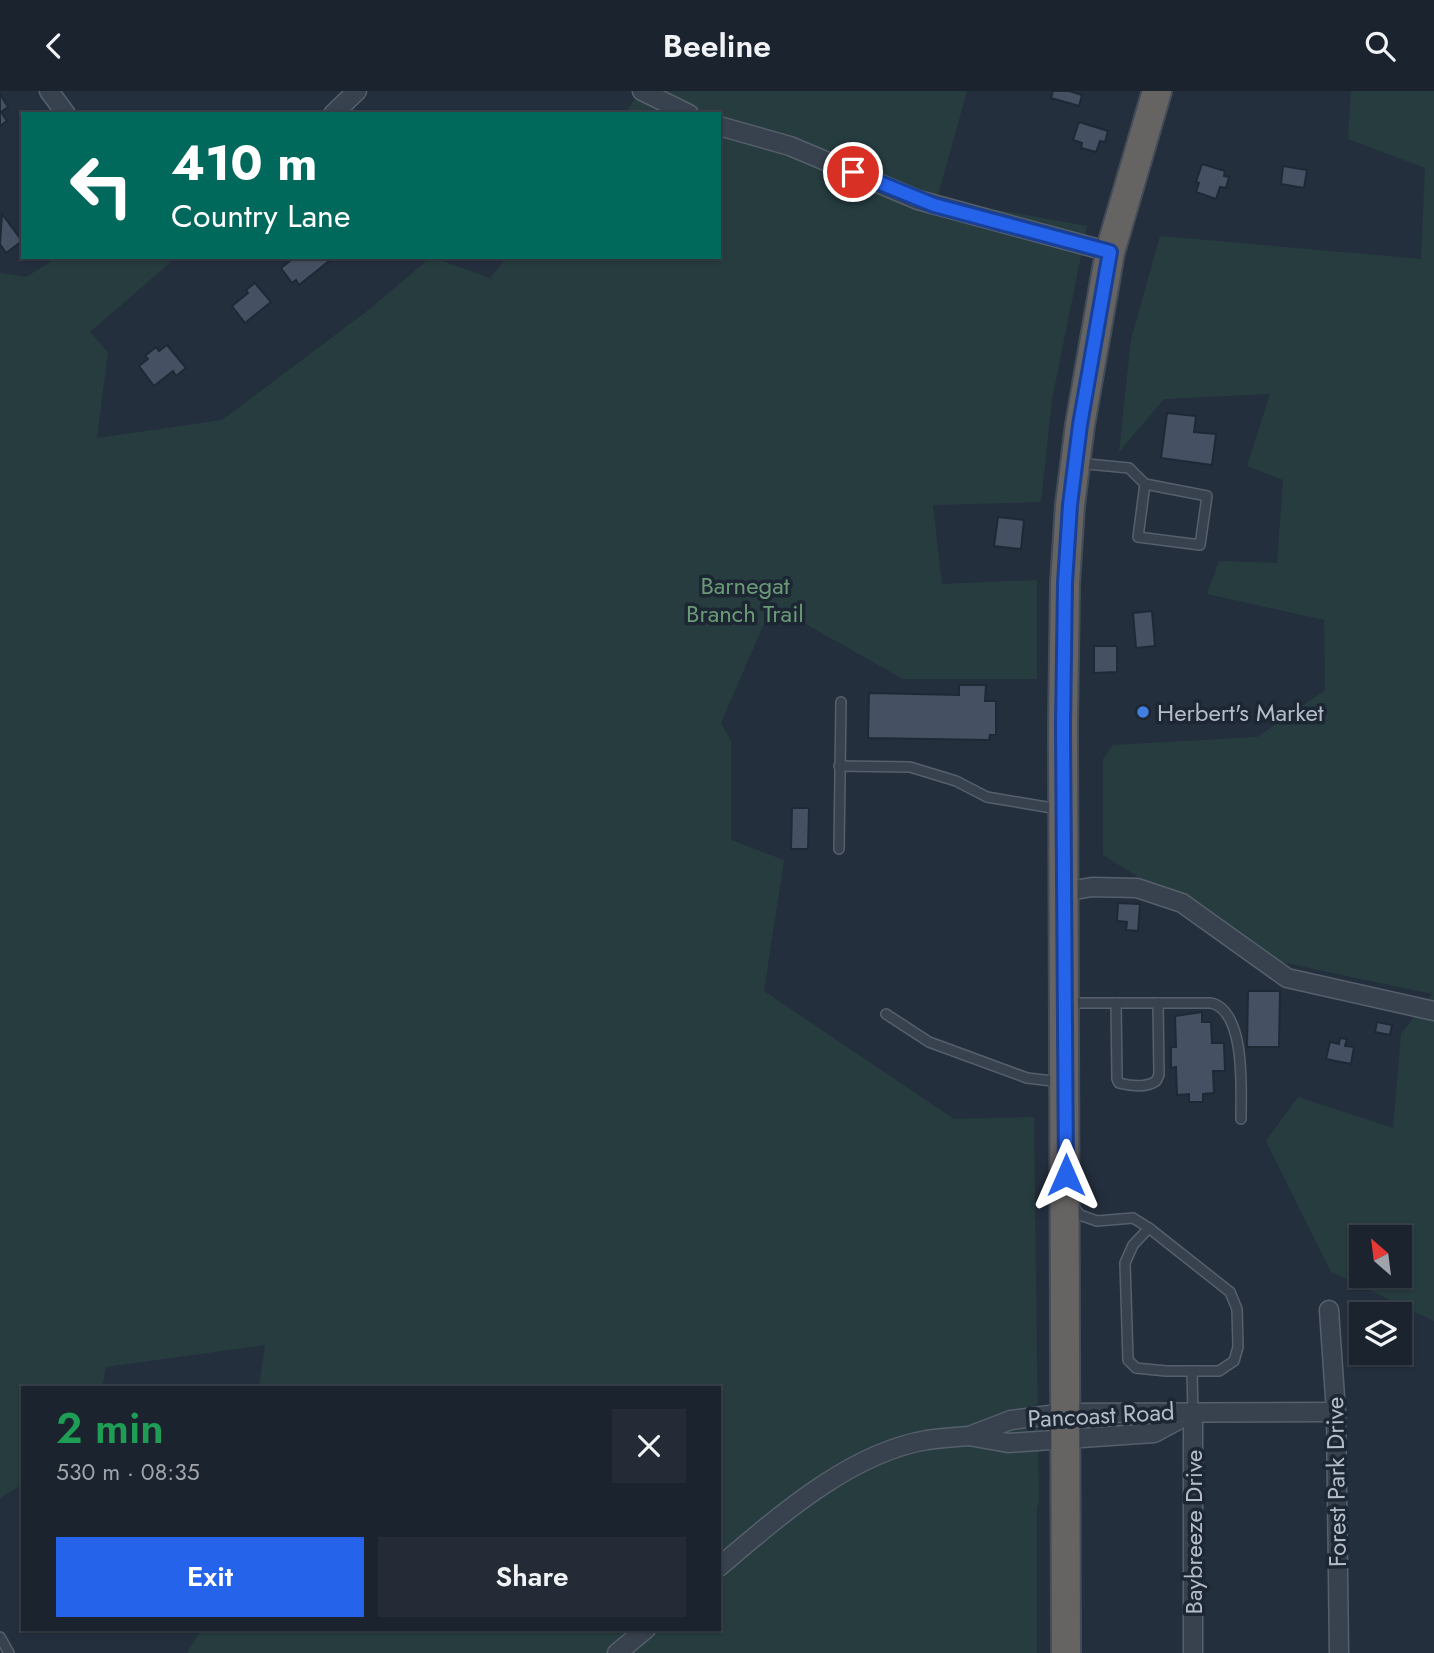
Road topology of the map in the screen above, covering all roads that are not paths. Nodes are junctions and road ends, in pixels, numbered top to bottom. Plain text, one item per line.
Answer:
1 (49, 91) edge
2 (357, 91) edge
3 (642, 91) edge
4 (1157, 91) edge
5 (65, 112) edge
6 (335, 112) edge
7 (685, 112) edge
8 (721, 126) edge
9 (1110, 252) junction
10 (1075, 463) junction
11 (1145, 484) junction
12 (841, 702) dead end
13 (839, 766) junction
14 (1063, 810) junction
15 (839, 849) dead end
16 (1064, 892) junction
17 (1065, 1003) junction
18 (1116, 1003) junction
19 (1158, 1003) junction
20 (1434, 1011) edge
21 (886, 1014) dead end
22 (1066, 1082) junction
23 (1241, 1119) dead end
24 (1066, 1199) junction
25 (1149, 1228) junction
26 (1329, 1310) dead end
27 (1192, 1371) junction
28 (1193, 1412) junction
29 (1336, 1412) junction
30 (1066, 1426) junction
31 (969, 1436) junction
32 (721, 1565) edge
33 (644, 1631) edge
34 (0, 1637) edge
35 (9, 1653) edge
36 (617, 1653) edge
37 (1066, 1653) edge
38 (1193, 1653) edge
39 (1339, 1653) edge

1 - 5 street
2 - 6 street
3 - 7 street
4 - 9 highway
8 - 9 street
9 - 10 highway
10 - 11 lane
10 - 14 highway
11 - 11 lane
12 - 13 lane
13 - 14 lane
13 - 15 lane
14 - 16 highway
16 - 17 highway
16 - 20 street
17 - 18 lane
17 - 22 highway
18 - 19 lane
18 - 19 lane
19 - 23 lane
21 - 22 lane
22 - 24 highway
24 - 25 lane
24 - 30 highway
25 - 27 lane
25 - 27 lane
26 - 29 street, Forest Park Drive
27 - 28 lane
28 - 29 street, Pancoast Road
28 - 30 street, Pancoast Road
28 - 30 street, Pancoast Road
28 - 38 street, Baybreeze Drive
29 - 39 street, Forest Park Drive
30 - 31 street, Pancoast Road
30 - 31 street, Pancoast Road
30 - 37 highway
31 - 32 street, Pancoast Road
33 - 36 street
34 - 35 lane

